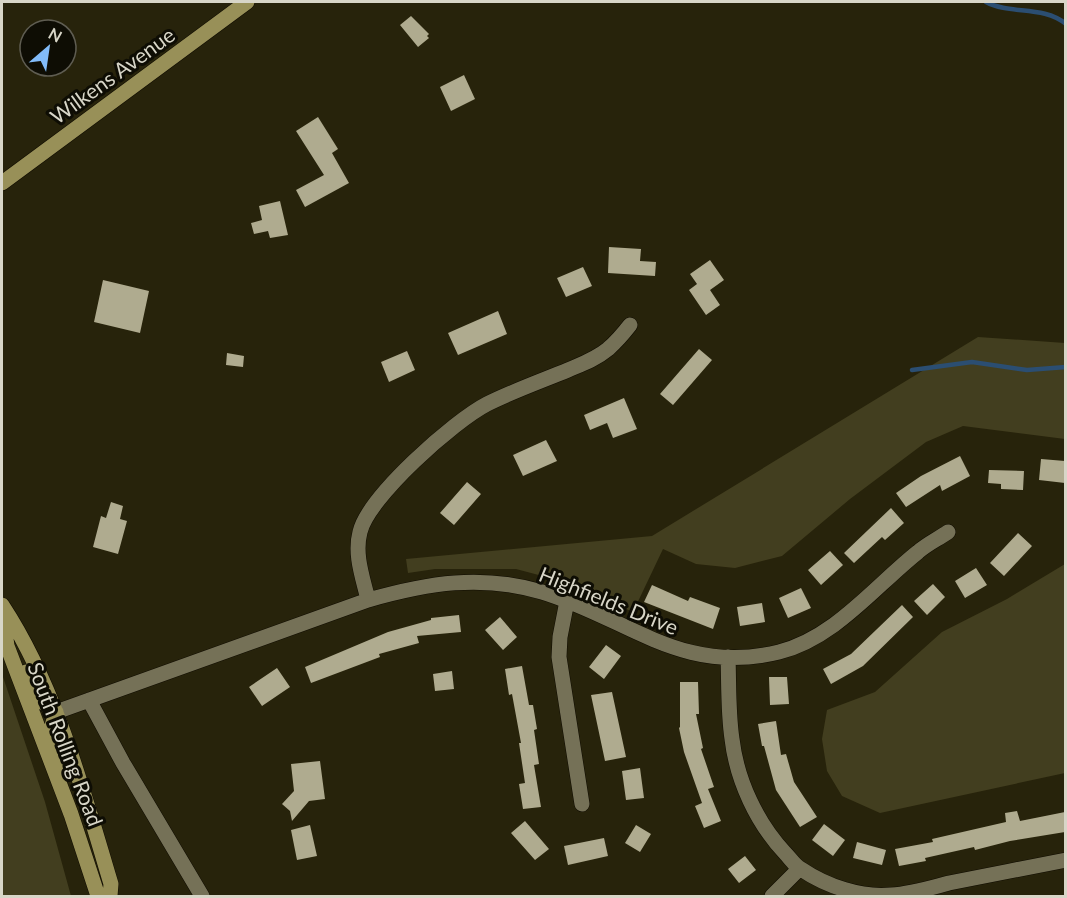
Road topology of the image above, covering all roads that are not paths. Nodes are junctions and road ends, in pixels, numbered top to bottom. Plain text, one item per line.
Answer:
1 (247, 2) edge
2 (2, 183) edge
3 (630, 325) dead end
4 (948, 532) dead end
5 (368, 600) junction
6 (567, 601) junction
7 (2, 605) edge
8 (729, 657) junction
9 (89, 700) junction
10 (56, 712) junction
11 (582, 804) dead end
12 (1065, 860) edge
13 (799, 869) junction
14 (921, 894) edge
15 (98, 897) edge
16 (103, 897) edge
17 (110, 897) edge
18 (202, 897) edge
19 (772, 897) edge

1 - 2 main road, Wilkens Avenue
3 - 5 street
4 - 8 street, Highfields Drive
5 - 6 street, Highfields Drive
5 - 9 street, Highfields Drive
6 - 8 street, Highfields Drive
6 - 11 street
7 - 10 main road, South Rolling Road
7 - 15 main road, South Rolling Road
8 - 13 street
9 - 10 street, Highfields Drive
9 - 18 street, South Rolling Road
10 - 16 main road, South Rolling Road
10 - 17 main road, South Rolling Road
12 - 14 street
13 - 14 street
13 - 19 street

